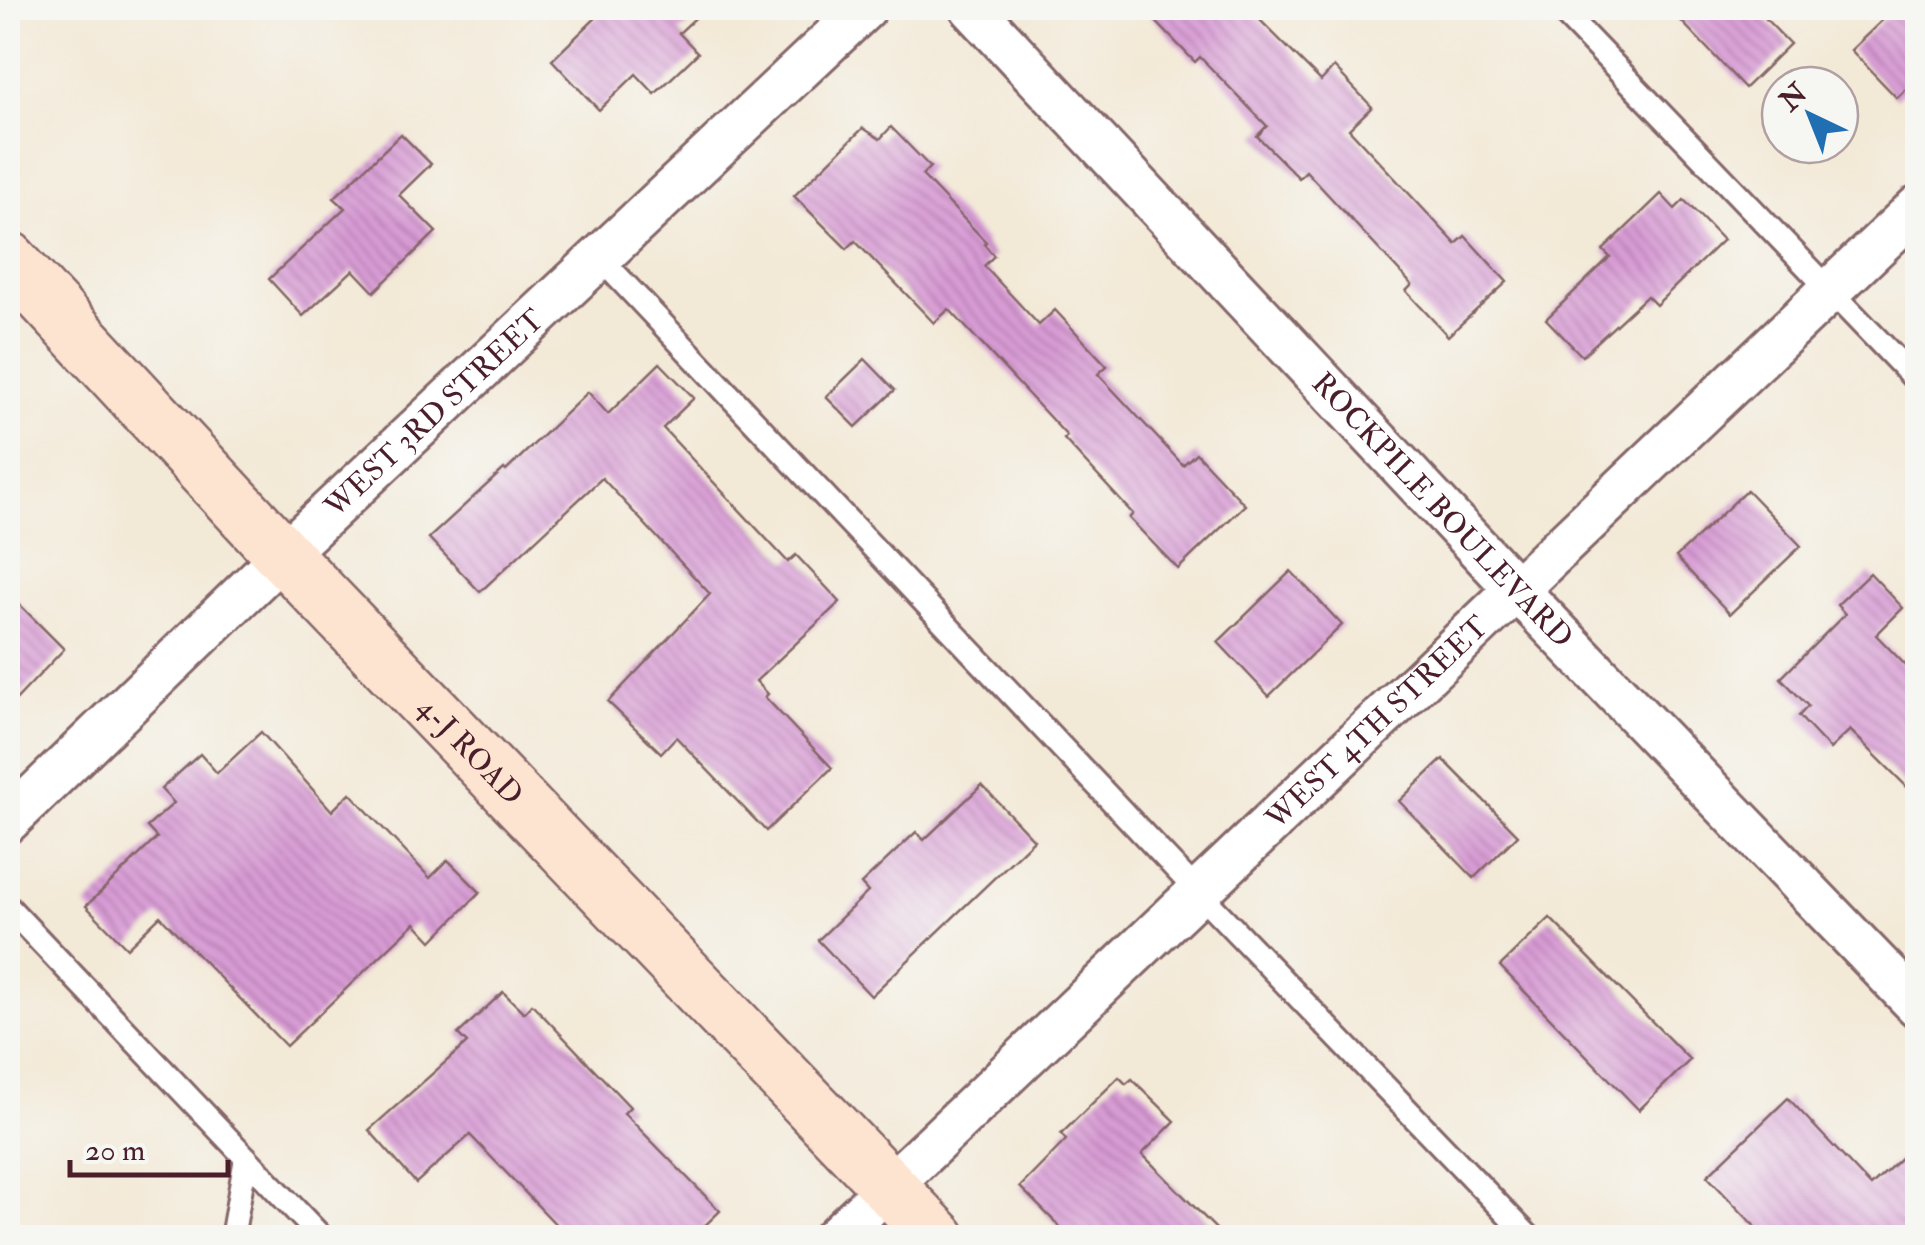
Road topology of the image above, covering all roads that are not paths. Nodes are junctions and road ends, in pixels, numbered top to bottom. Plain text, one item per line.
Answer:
1 (865, 8) edge
2 (972, 8) edge
3 (1559, 8) edge
4 (1918, 208) edge
5 (8, 258) edge
6 (600, 259) junction
7 (1831, 290) junction
8 (1918, 382) edge
9 (283, 555) junction
10 (1516, 589) junction
11 (8, 821) edge
12 (1198, 892) junction
13 (8, 907) edge
14 (1918, 1006) edge
15 (246, 1158) junction
16 (889, 1186) junction
17 (232, 1238) edge
18 (322, 1238) edge
19 (835, 1238) edge
20 (938, 1238) edge
21 (1530, 1238) edge

1 - 6 street, WEST 3RD STREET
2 - 10 street, ROCKPILE BOULEVARD
3 - 7 lane
4 - 7 street, WEST 4TH STREET
5 - 9 main road, 4-J ROAD
6 - 9 street, WEST 3RD STREET
6 - 12 lane
7 - 8 lane
7 - 10 street, WEST 4TH STREET
9 - 11 street, WEST 3RD STREET
9 - 16 main road, 4-J ROAD
10 - 12 street, WEST 4TH STREET
10 - 14 street, ROCKPILE BOULEVARD
12 - 16 street, WEST 4TH STREET
12 - 21 lane
13 - 15 lane
15 - 17 lane
15 - 18 lane
16 - 19 street, WEST 4TH STREET
16 - 20 main road, 4-J ROAD

